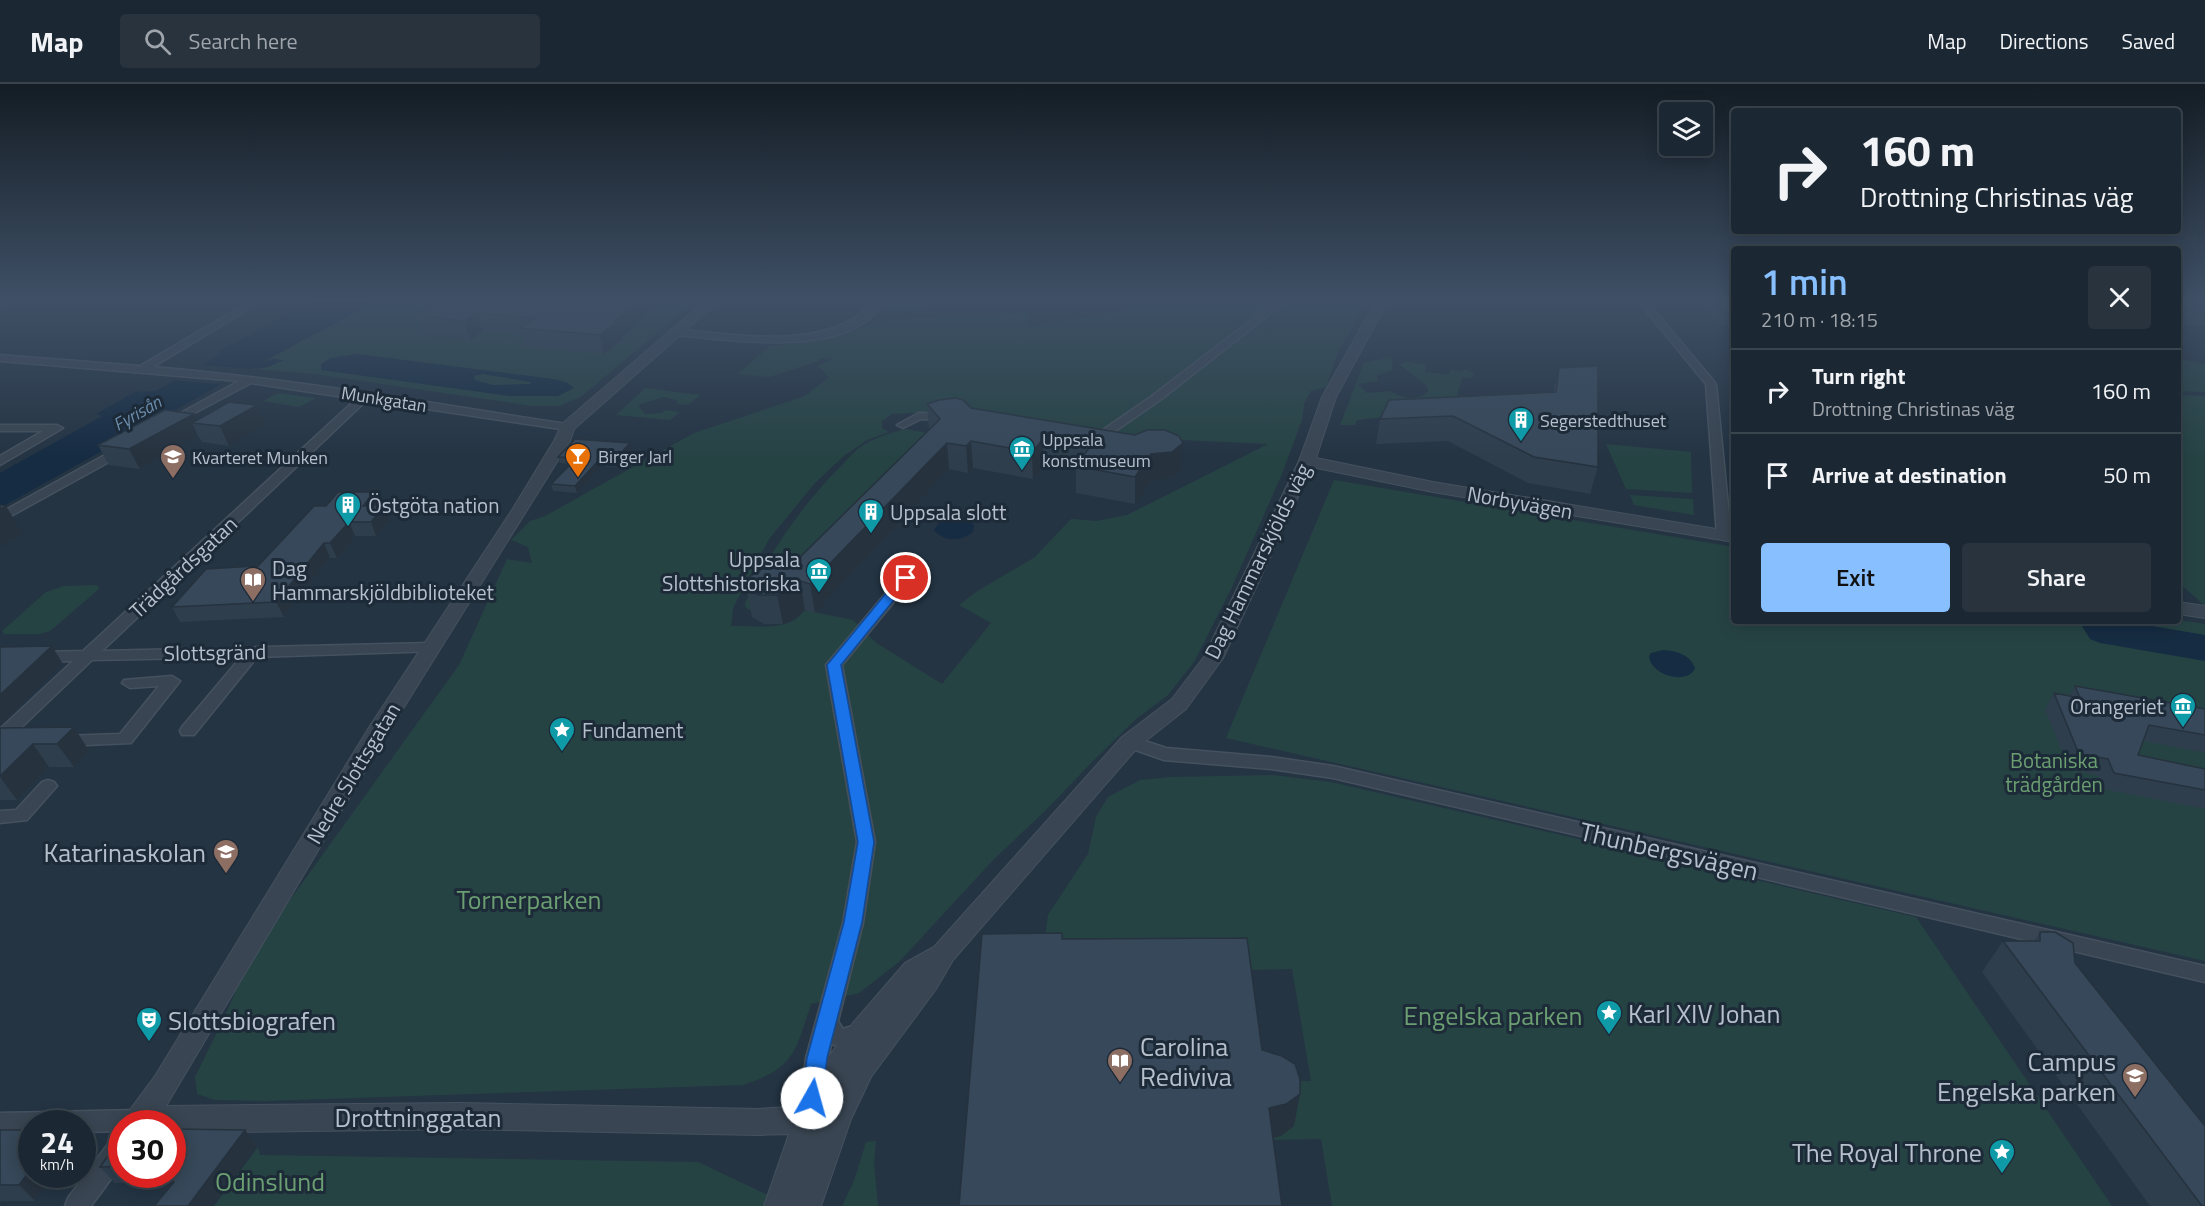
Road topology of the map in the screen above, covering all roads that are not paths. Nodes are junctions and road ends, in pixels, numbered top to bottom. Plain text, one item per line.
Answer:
1 (173, 351) edge
2 (655, 351) edge
3 (1217, 351) edge
4 (1353, 351) edge
5 (1684, 351) edge
6 (0, 358) edge
7 (143, 369) junction
8 (250, 379) junction
9 (366, 395) junction
10 (963, 419) edge
11 (903, 425) dead end
12 (567, 427) junction
13 (0, 428) edge
14 (155, 432) edge
15 (1080, 437) edge
16 (134, 443) edge
17 (0, 461) edge
18 (1307, 461) junction
19 (0, 518) edge
20 (1729, 536) edge
21 (906, 578) dead end
22 (2181, 608) edge
23 (2205, 612) edge
24 (430, 648) junction
25 (254, 651) junction
26 (90, 656) junction
27 (0, 658) edge
28 (130, 683) dead end
29 (188, 731) dead end
30 (0, 738) edge
31 (45, 742) edge
32 (1130, 742) junction
33 (22, 743) edge
34 (0, 744) edge
35 (48, 786) dead end
36 (0, 817) edge
37 (944, 953) junction
38 (2205, 974) edge
39 (827, 1022) junction
40 (863, 1031) junction
41 (146, 1110) edge
42 (823, 1118) junction
43 (186, 1121) edge
44 (108, 1122) edge
45 (0, 1123) edge
46 (108, 1163) edge
47 (77, 1206) edge
48 (780, 1206) edge
49 (805, 1206) edge

1 - 7 street
2 - 12 street
3 - 15 street
4 - 18 street, Dag Hammarskjölds väg
5 - 20 street
6 - 7 street, Munkgatan
7 - 8 street, Munkgatan
8 - 9 street, Munkgatan
8 - 14 street
9 - 12 street, Munkgatan
9 - 26 street, Trädgårdsgatan
10 - 11 street
12 - 24 street, Nedre Slottsgatan
13 - 17 street
16 - 19 street
18 - 20 street, Norbyvägen
18 - 32 street, Dag Hammarskjölds väg
21 - 39 street
22 - 23 street
24 - 25 street, Slottsgränd
24 - 41 street, Nedre Slottsgatan
25 - 26 street, Slottsgränd
25 - 29 street
26 - 27 street, Slottsgränd
26 - 30 street, Trädgårdsgatan
28 - 31 street
32 - 37 street, Dag Hammarskjölds väg
32 - 38 street, Thunbergsvägen
33 - 34 street
35 - 36 street
37 - 40 street, Dag Hammarskjölds väg
37 - 42 street, Dag Hammarskjölds väg
39 - 40 street
39 - 42 street
40 - 42 street, Dag Hammarskjölds väg
42 - 43 street, Drottninggatan
42 - 48 street
42 - 49 street
44 - 45 street, Drottninggatan
46 - 47 street

